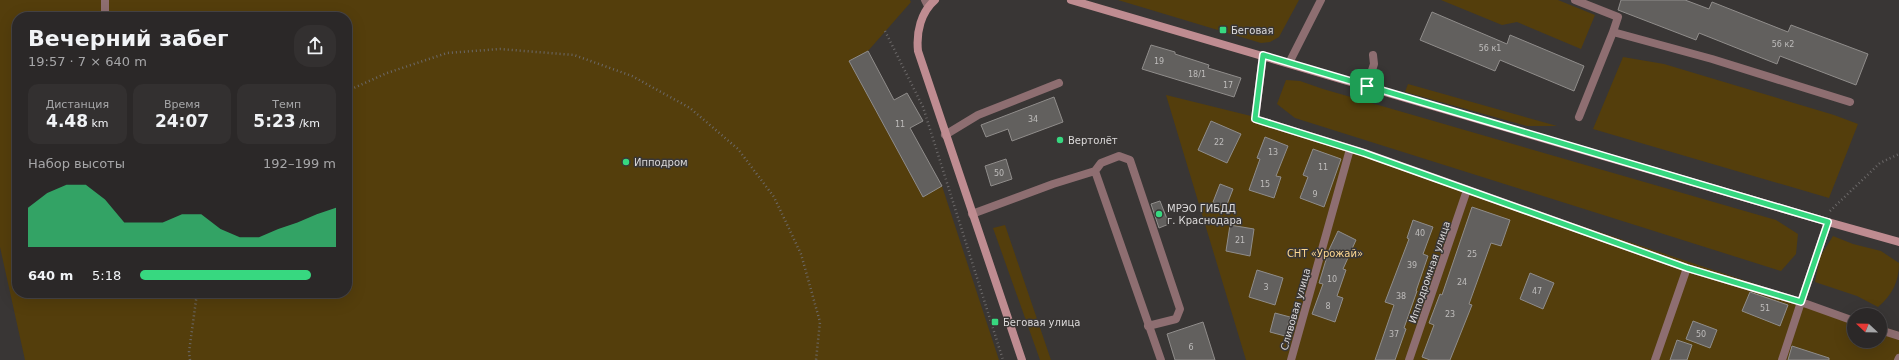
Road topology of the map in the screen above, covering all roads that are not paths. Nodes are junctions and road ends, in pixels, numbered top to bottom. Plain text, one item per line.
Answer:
1 (105, 0) edge
2 (935, 0) edge
3 (1071, 0) edge
4 (1321, 0) edge
5 (1575, 0) edge
6 (1080, 1) edge
7 (927, 3) edge
8 (105, 12) edge
9 (1613, 32) junction
10 (1263, 55) junction
11 (1373, 55) dead end
12 (1289, 63) junction
13 (1059, 83) dead end
14 (1367, 86) junction
15 (1850, 102) dead end
16 (1579, 117) dead end
17 (945, 135) junction
18 (1350, 149) junction
19 (1095, 171) junction
20 (1467, 190) junction
21 (972, 214) junction
22 (1824, 221) junction
23 (1899, 242) edge
24 (1687, 268) junction
25 (1801, 302) junction
26 (1847, 318) edge
27 (1148, 326) junction
28 (1887, 332) edge
29 (1899, 336) edge
30 (1022, 360) edge
31 (1161, 360) edge
32 (1291, 360) edge
33 (1409, 360) edge
34 (1656, 360) edge
35 (1782, 360) edge

1 - 8 street
2 - 7 street
3 - 6 street
4 - 12 street
5 - 9 street
6 - 10 street
7 - 17 street
9 - 15 street
9 - 16 street
10 - 12 street
10 - 18 street
11 - 14 street
12 - 14 street
13 - 17 street
14 - 22 street
17 - 21 street
18 - 20 street
18 - 32 street, Сливовая улица
19 - 21 street
19 - 27 street
19 - 27 street
20 - 24 street
20 - 33 street, Ипподромная улица
21 - 30 street
22 - 23 street
22 - 25 street
24 - 25 street
24 - 34 street
25 - 26 street
25 - 35 street
27 - 31 street
28 - 29 street

